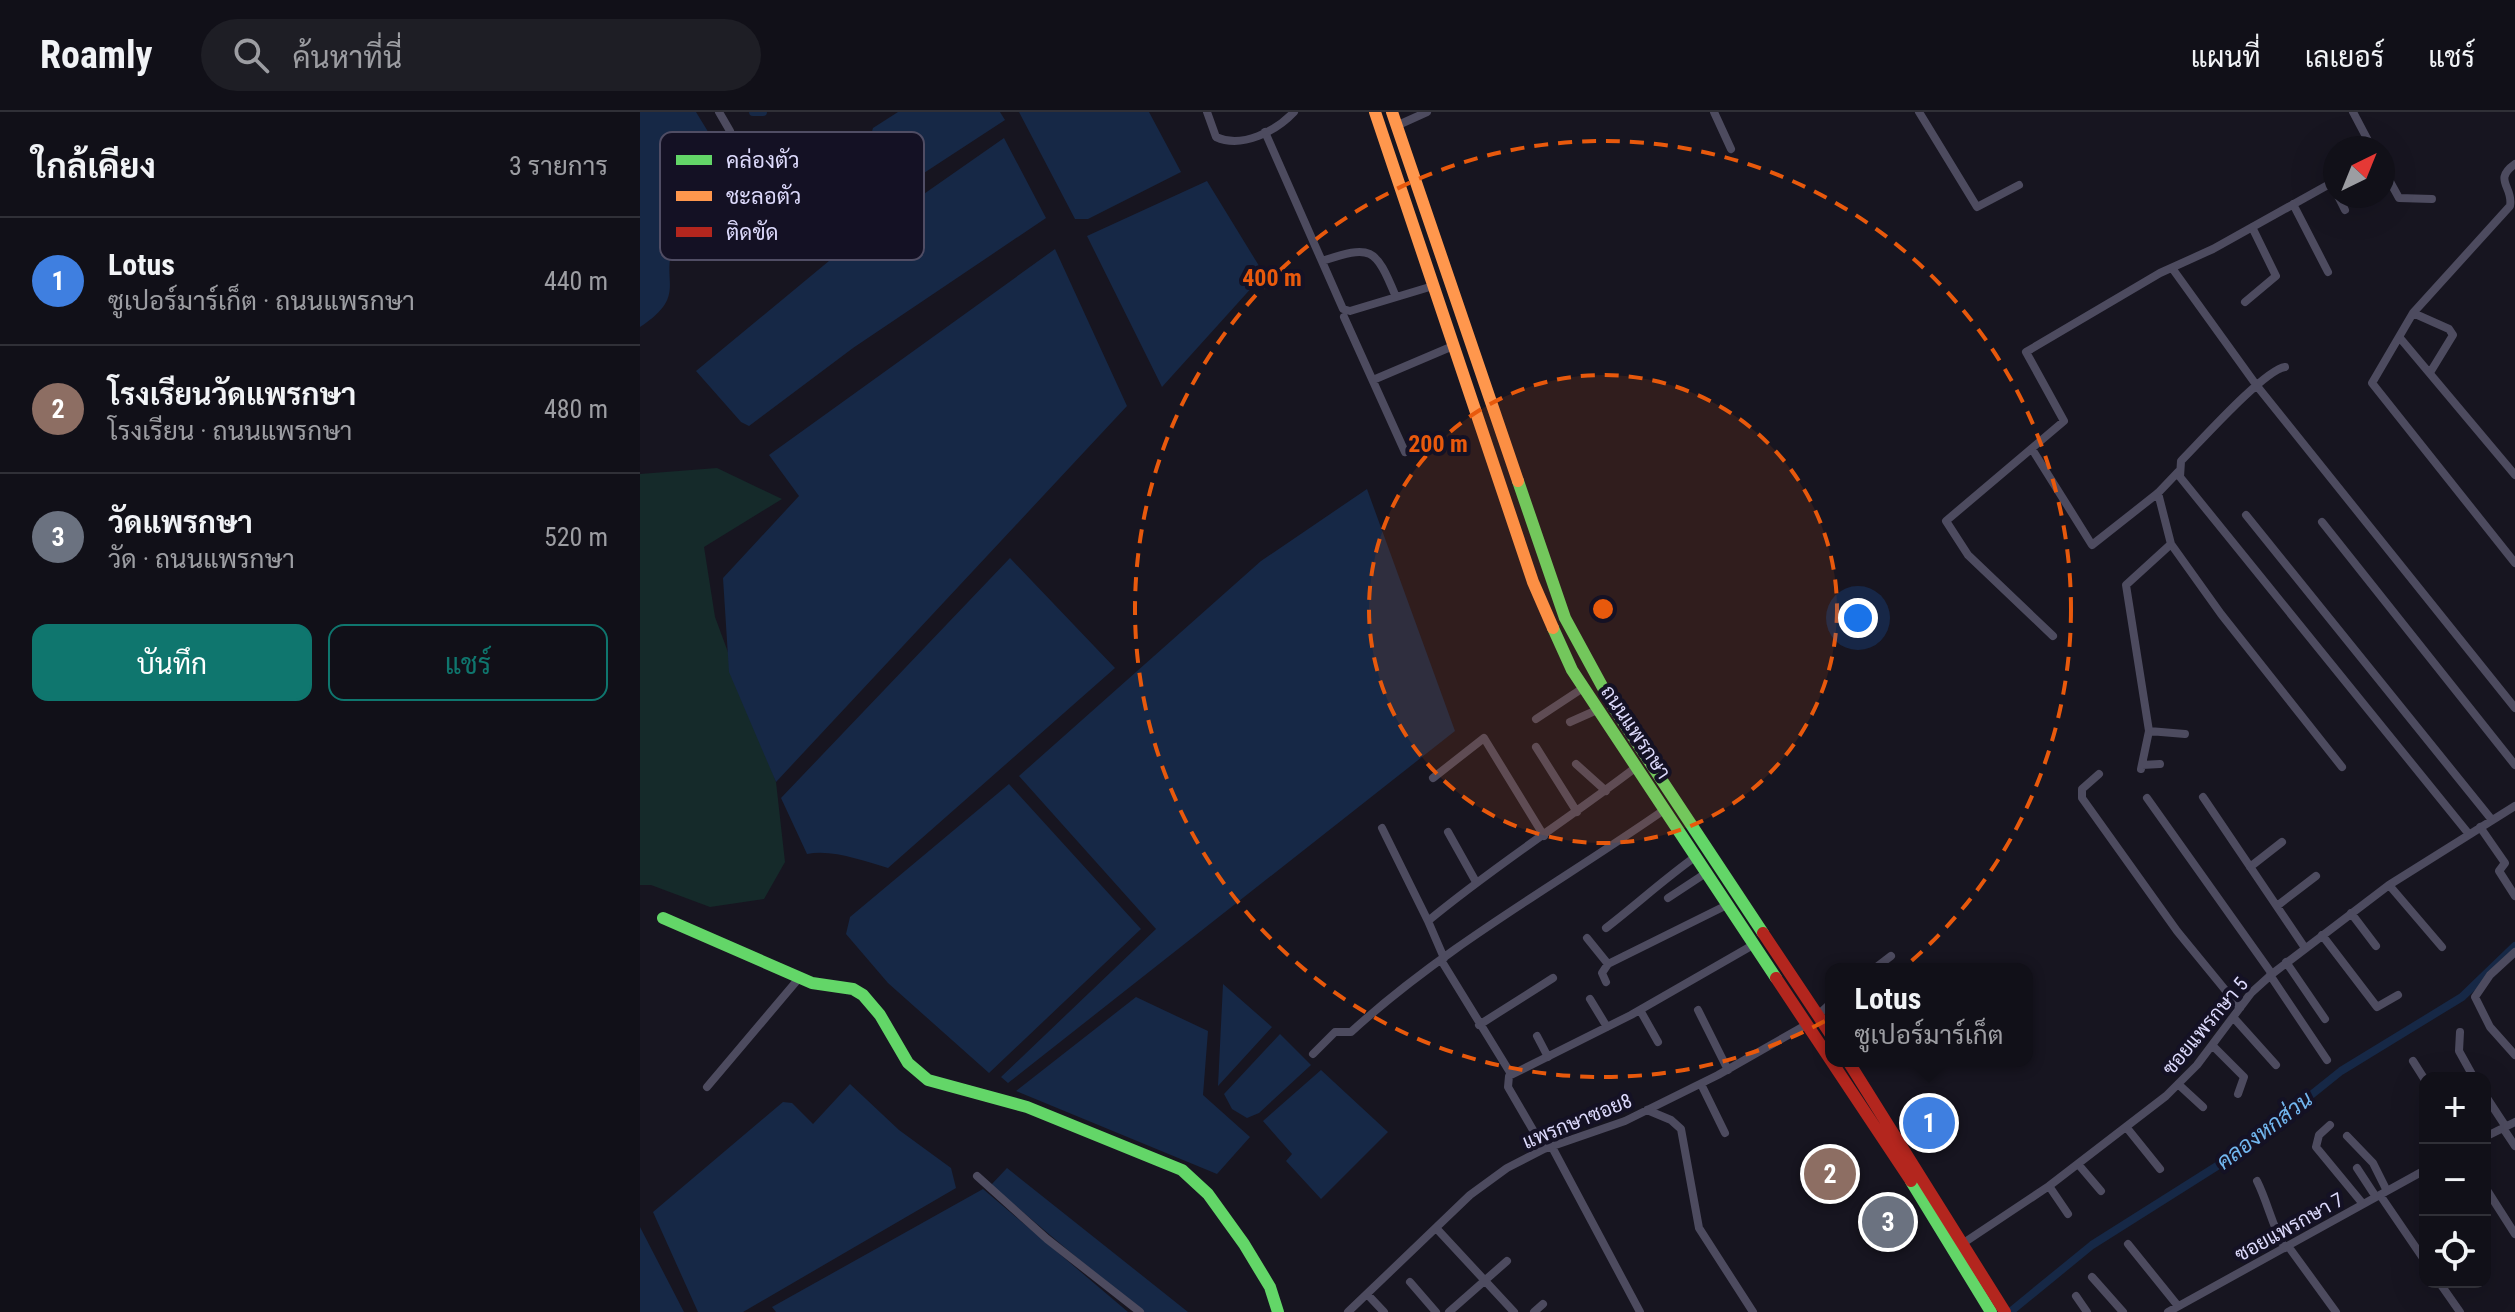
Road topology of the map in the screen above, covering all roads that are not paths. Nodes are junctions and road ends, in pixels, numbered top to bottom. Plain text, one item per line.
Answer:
1 (719, 112) edge
2 (1207, 112) edge
3 (1294, 112) edge
4 (1375, 112) edge
5 (1392, 112) edge
6 (1427, 112) edge
7 (1714, 112) edge
8 (1919, 112) edge
9 (2355, 112) edge
10 (1396, 126) junction
11 (730, 131) dead end
12 (1265, 132) junction
13 (2366, 136) edge
14 (1731, 149) dead end
15 (2515, 164) edge
16 (2019, 185) dead end
17 (2395, 191) edge
18 (2323, 193) edge
19 (2432, 199) dead end
20 (2293, 204) junction
21 (2252, 227) junction
22 (1322, 261) junction
23 (1441, 262) junction
24 (1427, 267) junction
25 (2172, 268) junction
26 (2328, 272) dead end
27 (1433, 286) junction
28 (1396, 297) junction
29 (2245, 302) dead end
30 (2413, 313) junction
31 (1344, 317) dead end
32 (2400, 338) junction
33 (1453, 346) junction
34 (2285, 367) dead end
35 (2431, 371) junction
36 (1373, 380) junction
37 (2257, 386) junction
38 (2032, 449) junction
39 (1405, 452) dead end
40 (2178, 472) junction
41 (2515, 475) edge
42 (2158, 493) junction
43 (2246, 515) dead end
44 (2322, 522) dead end
45 (2171, 544) junction
46 (2515, 563) edge
47 (2053, 636) dead end
48 (1583, 688) junction
49 (2515, 708) edge
50 (1597, 710) junction
51 (1536, 719) dead end
52 (1570, 722) dead end
53 (2152, 731) junction
54 (2185, 734) dead end
55 (1536, 747) dead end
56 (1576, 764) dead end
57 (2160, 764) dead end
58 (2515, 765) edge
59 (2342, 767) dead end
60 (1635, 768) junction
61 (2099, 774) dead end
62 (1433, 778) dead end
63 (1606, 791) junction
64 (2203, 797) dead end
65 (2147, 798) dead end
66 (2515, 806) edge
67 (1664, 810) junction
68 (1577, 812) junction
69 (2492, 820) junction
70 (2480, 827) junction
71 (1382, 828) dead end
72 (1448, 832) dead end
73 (2468, 833) junction
74 (1544, 836) junction
75 (2282, 842) dead end
76 (2515, 855) edge
77 (1695, 857) junction
78 (2505, 863) junction
79 (2250, 867) junction
80 (1706, 873) junction
81 (2316, 876) dead end
82 (1476, 882) junction
83 (2389, 885) junction
84 (2515, 896) edge
85 (1668, 898) dead end
86 (1727, 905) junction
87 (2277, 906) junction
88 (2351, 913) junction
89 (663, 918) dead end
90 (1428, 921) junction
91 (1606, 928) dead end
92 (2322, 935) junction
93 (1587, 938) dead end
94 (1753, 945) junction
95 (2376, 946) dead end
96 (2442, 947) dead end
97 (2305, 948) junction
98 (2515, 952) edge
99 (1891, 956) dead end
100 (1442, 959) junction
101 (2286, 962) junction
102 (1882, 963) edge
103 (1608, 964) junction
104 (2271, 974) junction
105 (800, 977) junction
106 (1553, 978) dead end
107 (1606, 982) dead end
108 (2398, 995) dead end
109 (1590, 999) dead end
110 (2240, 1008) junction
111 (1825, 1009) edge
112 (1640, 1010) junction
113 (1698, 1010) dead end
114 (1818, 1015) junction
115 (2233, 1017) junction
116 (2325, 1019) dead end
117 (1479, 1025) junction
118 (1806, 1025) junction
119 (1825, 1026) edge
120 (1607, 1027) junction
121 (2460, 1032) dead end
122 (1537, 1036) dead end
123 (1658, 1042) dead end
124 (2213, 1046) junction
125 (1825, 1053) edge
126 (1313, 1054) dead end
127 (2515, 1055) edge
128 (1548, 1057) junction
129 (2327, 1060) dead end
130 (2413, 1061) dead end
131 (2276, 1065) dead end
132 (1834, 1067) edge
133 (1852, 1067) edge
134 (1728, 1070) junction
135 (2420, 1072) edge
136 (2471, 1072) edge
137 (1511, 1074) junction
138 (1701, 1084) junction
139 (2178, 1084) junction
140 (707, 1087) dead end
141 (2238, 1094) dead end
142 (2491, 1105) edge
143 (2203, 1107) dead end
144 (1647, 1110) junction
145 (2515, 1122) edge
146 (2330, 1125) dead end
147 (2504, 1127) junction
148 (2127, 1128) junction
149 (1725, 1133) dead end
150 (2491, 1134) edge
151 (2347, 1136) dead end
152 (2515, 1146) edge
153 (1548, 1148) junction
154 (2078, 1164) junction
155 (2357, 1168) dead end
156 (2160, 1169) dead end
157 (2419, 1173) edge
158 (977, 1176) dead end
159 (2257, 1181) dead end
160 (2049, 1186) junction
161 (2101, 1191) dead end
162 (2381, 1194) junction
163 (2491, 1196) edge
164 (2363, 1204) junction
165 (2068, 1214) dead end
166 (1437, 1229) junction
167 (2515, 1234) edge
168 (1962, 1244) junction
169 (2128, 1244) dead end
170 (2286, 1247) junction
171 (2419, 1252) edge
172 (1507, 1261) dead end
173 (2092, 1277) dead end
174 (1484, 1279) junction
175 (1410, 1282) dead end
176 (2443, 1288) edge
177 (1367, 1294) junction
178 (2076, 1296) dead end
179 (1543, 1304) dead end
180 (2178, 1306) junction
181 (1999, 1310) edge
182 (1140, 1312) edge
183 (1278, 1312) edge
184 (1348, 1312) edge
185 (1384, 1312) edge
186 (1436, 1312) edge
187 (1449, 1312) edge
188 (1514, 1312) edge
189 (1534, 1312) edge
190 (1640, 1312) edge
191 (1753, 1312) edge
192 (2087, 1312) edge
193 (2123, 1312) edge
194 (2168, 1312) edge
195 (2336, 1312) edge
196 (2460, 1312) edge

1 - 11 street
2 - 12 street
3 - 12 street
4 - 24 main road, ถนนแพรกษา
5 - 10 main road, ถนนแพรกษา
6 - 10 street
7 - 14 street
8 - 16 street
9 - 13 street
10 - 23 main road, ถนนแพรกษา
12 - 22 street
15 - 30 street
17 - 19 street
18 - 20 street
20 - 21 street
20 - 26 street
21 - 25 street
21 - 29 street
22 - 28 street
22 - 28 street
23 - 24 main road
23 - 114 main road, ถนนแพรกษา
24 - 27 main road, ถนนแพรกษา
25 - 37 street
25 - 38 street
27 - 28 street
27 - 33 main road, ถนนแพรกษา
30 - 32 street
30 - 35 street
31 - 36 street
32 - 35 street
32 - 46 street
33 - 36 street
33 - 48 main road, ถนนแพรกษา
34 - 37 street
35 - 41 street
36 - 39 street
37 - 40 street
37 - 49 street
38 - 42 street
38 - 47 street
40 - 42 street
40 - 73 street
42 - 45 street
43 - 69 street
44 - 58 street
45 - 53 street
45 - 59 street
48 - 50 main road, ถนนแพรกษา
48 - 51 street
50 - 52 street
50 - 60 main road, ถนนแพรกษา
53 - 54 street
53 - 57 street
55 - 68 street
56 - 63 street
60 - 63 street
60 - 67 main road, ถนนแพรกษา
61 - 110 street
62 - 74 street
63 - 68 street
64 - 79 street
65 - 104 street
66 - 69 street, ซอยแพรกษา 5
67 - 77 main road, ถนนแพรกษา
67 - 100 street
68 - 74 street
69 - 70 street, ซอยแพรกษา 5
70 - 73 street, ซอยแพรกษา 5
70 - 78 street
71 - 90 street
72 - 82 street
73 - 83 street, ซอยแพรกษา 5
74 - 82 street
75 - 79 street
76 - 78 street
77 - 80 main road, ถนนแพรกษา
77 - 91 street
78 - 84 street
79 - 87 street
80 - 85 street
80 - 86 main road, ถนนแพรกษา
81 - 87 street
82 - 90 street
83 - 88 street, ซอยแพรกษา 5
83 - 96 street
86 - 94 main road, ถนนแพรกษา
86 - 103 street
87 - 97 street
88 - 92 street, ซอยแพรกษา 5
88 - 95 street
89 - 105 main road
90 - 100 street
92 - 97 street, ซอยแพรกษา 5
92 - 108 street
93 - 103 street
94 - 112 street
94 - 118 main road, ถนนแพรกษา
97 - 101 street, ซอยแพรกษา 5
98 - 127 street
99 - 102 street
100 - 117 street
100 - 126 street
101 - 104 street, ซอยแพรกษา 5
101 - 116 street
103 - 107 street
104 - 110 street, ซอยแพรกษา 5
104 - 129 street
105 - 140 street
105 - 183 main road
106 - 117 street
109 - 120 street
110 - 115 street, ซอยแพรกษา 5
111 - 114 street
112 - 120 street
112 - 123 street
113 - 134 street
114 - 119 main road, ถนนแพรกษา
115 - 124 street, ซอยแพรกษา 5
115 - 131 street
117 - 137 street
118 - 125 main road, ถนนแพรกษา
118 - 134 street, แพรกษาซอย8
120 - 128 street
121 - 136 street
122 - 128 street
124 - 139 street, ซอยแพรกษา 5
124 - 141 street
128 - 137 street
130 - 135 street
132 - 181 main road, ถนนแพรกษา
133 - 168 main road, ถนนแพรกษา
134 - 138 street, แพรกษาซอย8
137 - 153 street
138 - 144 street, แพรกษาซอย8
138 - 149 street
139 - 143 street
139 - 148 street, ซอยแพรกษา 5
142 - 147 street
144 - 153 street, แพรกษาซอย8
144 - 191 street
145 - 147 street
146 - 164 street
147 - 150 street
147 - 152 street
148 - 154 street, ซอยแพรกษา 5
148 - 156 street
151 - 162 street
153 - 166 street, แพรกษาซอย8
153 - 190 street
154 - 160 street, ซอยแพรกษา 5
154 - 161 street
155 - 162 street
157 - 162 street, ซอยแพรกษา 7
158 - 182 street
159 - 170 street
160 - 165 street
160 - 168 street, ซอยแพรกษา 5
162 - 164 street, ซอยแพรกษา 7
162 - 171 street
163 - 167 street
164 - 170 street, ซอยแพรกษา 7
166 - 174 street
166 - 177 street, แพรกษาซอย8
168 - 181 main road, ถนนแพรกษา
169 - 180 street
170 - 180 street, ซอยแพรกษา 7
170 - 195 street
172 - 174 street
173 - 193 street
174 - 187 street
174 - 188 street
175 - 186 street
176 - 196 street
177 - 184 street, แพรกษาซอย8
177 - 185 street
178 - 192 street
179 - 189 street
180 - 194 street, ซอยแพรกษา 7

